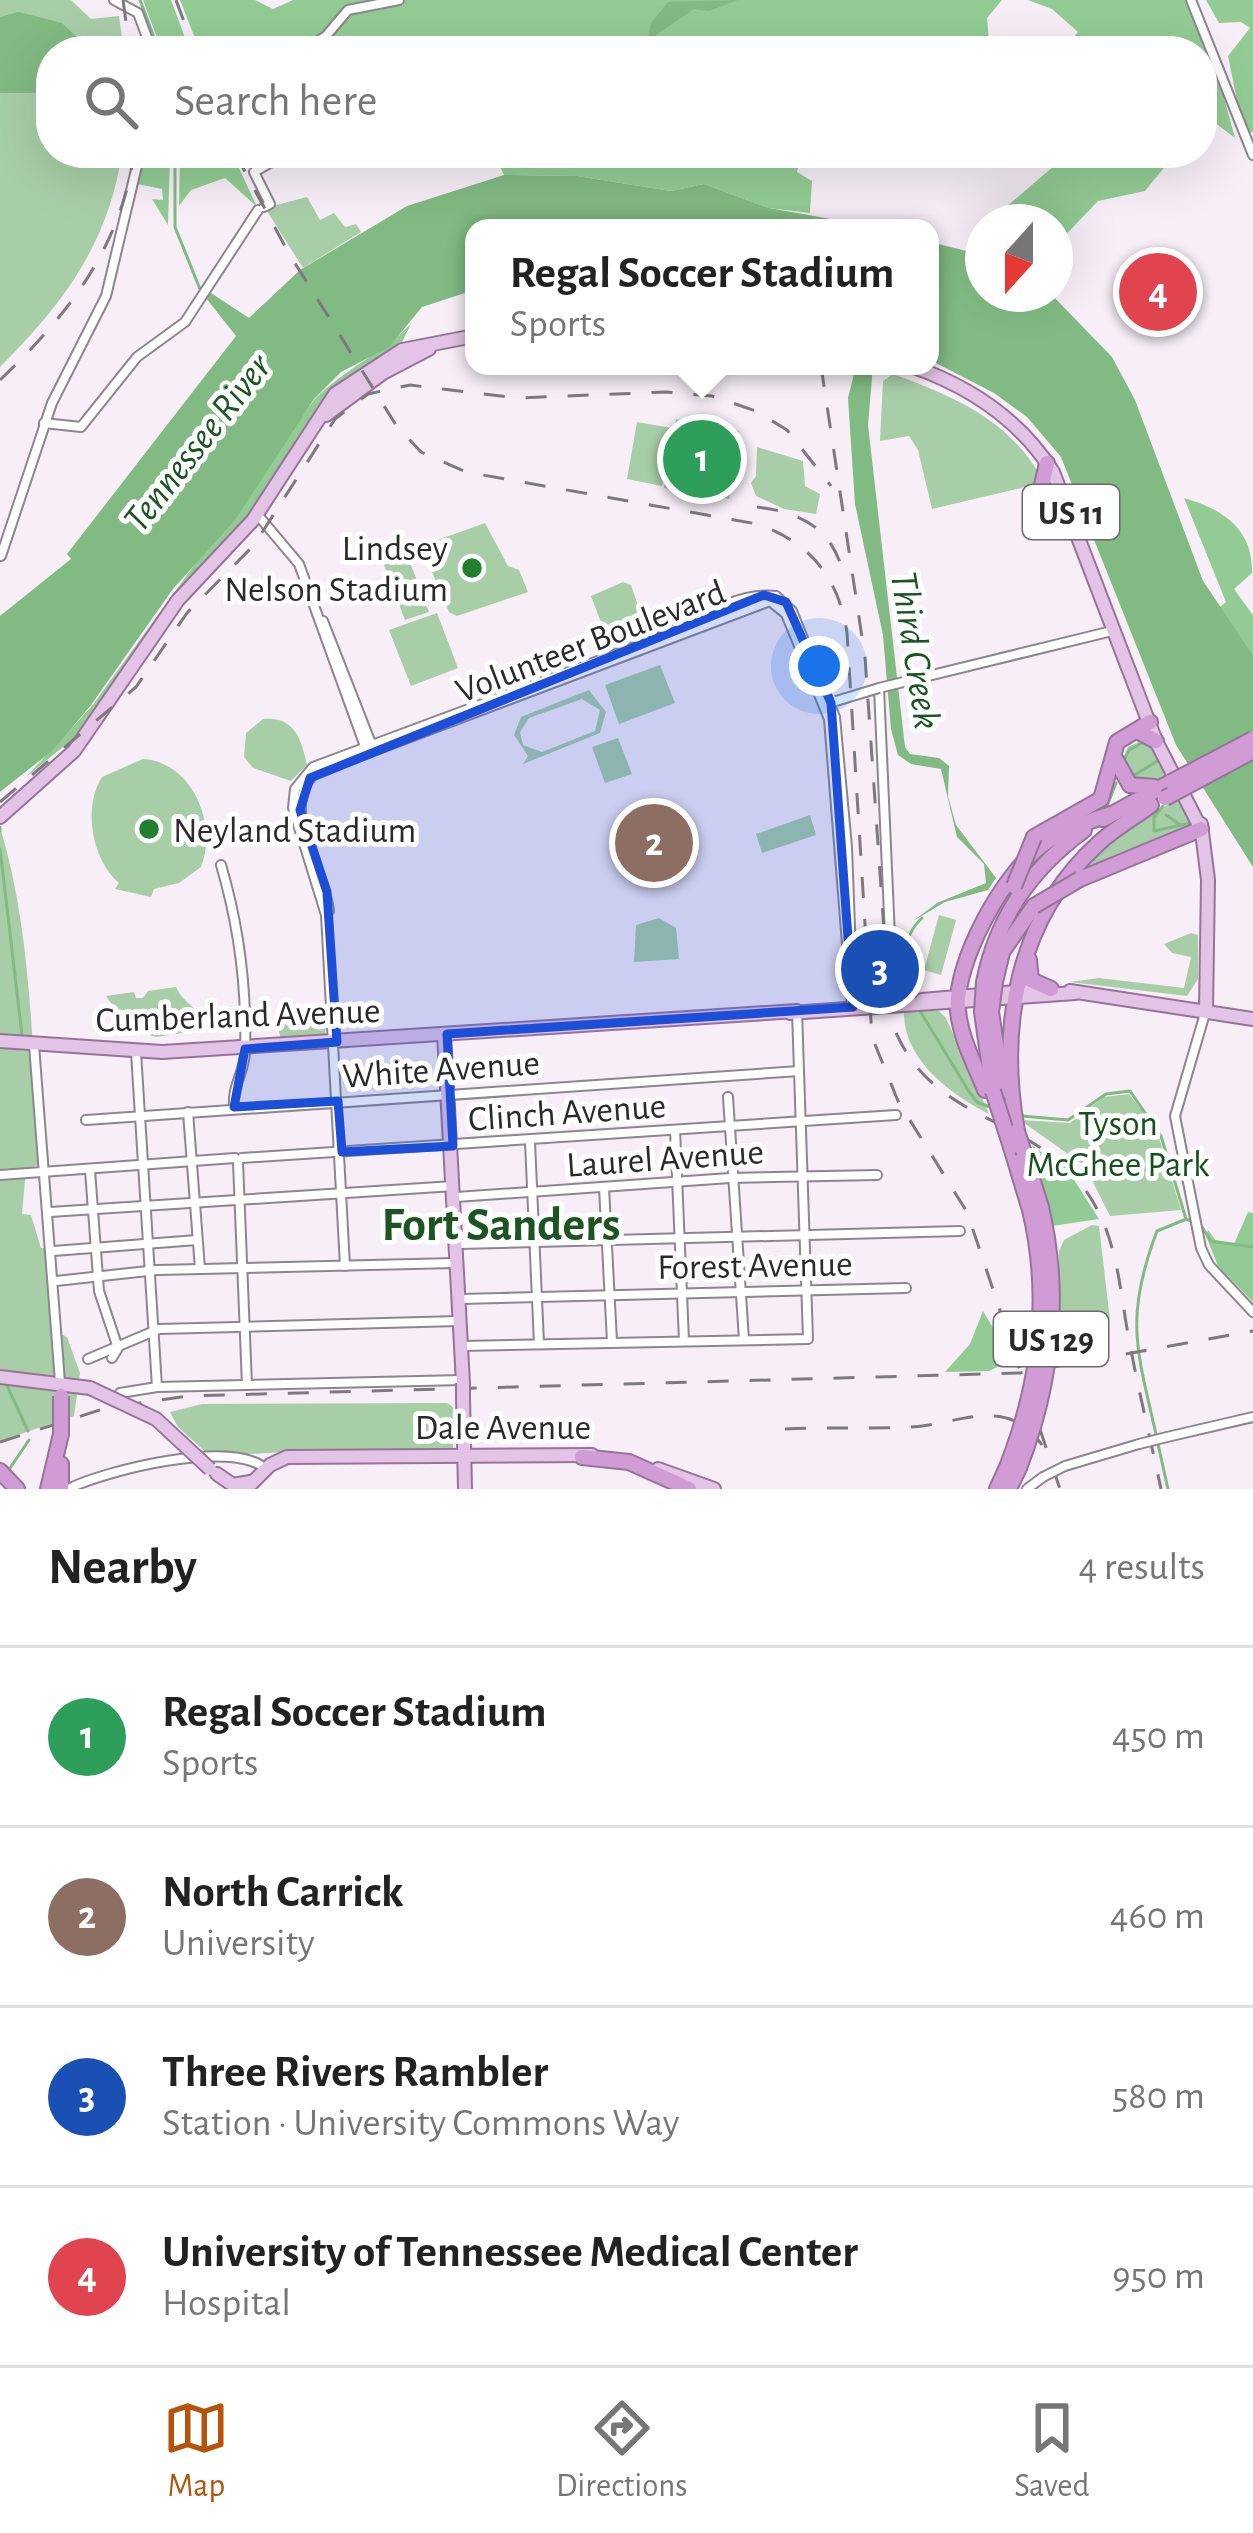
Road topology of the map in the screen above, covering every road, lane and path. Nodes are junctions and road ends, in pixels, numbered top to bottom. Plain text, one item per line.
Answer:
1 (114, 0) edge
2 (399, 0) edge
3 (1191, 0) edge
4 (146, 36) edge
5 (326, 36) edge
6 (1205, 36) edge
7 (1217, 65) edge
8 (1253, 154) edge
9 (136, 168) edge
10 (264, 168) edge
11 (465, 338) edge
12 (930, 375) edge
13 (44, 423) junction
14 (1047, 463) junction
15 (1042, 485) dead end
16 (259, 516) junction
17 (1, 552) edge
18 (1112, 631) junction
19 (879, 688) junction
20 (830, 703) junction
21 (1144, 727) junction
22 (1253, 739) edge
23 (1156, 741) joint
24 (370, 749) junction
25 (1253, 751) edge
26 (1161, 792) junction
27 (1, 813) edge
28 (1111, 814) junction
29 (1202, 829) junction
30 (221, 865) dead end
31 (995, 940) junction
32 (1034, 941) junction
33 (1000, 959) junction
34 (990, 982) junction
35 (1206, 985) junction
36 (1051, 989) junction
37 (1075, 992) junction
38 (1012, 996) junction
39 (958, 999) junction
40 (897, 1004) junction
41 (1179, 1006) junction
42 (857, 1007) junction
43 (1206, 1010) junction
44 (797, 1011) junction
45 (1253, 1019) edge
46 (445, 1036) junction
47 (0, 1041) edge
48 (335, 1042) junction
49 (34, 1045) junction
50 (244, 1049) junction
51 (136, 1052) junction
52 (799, 1071) junction
53 (998, 1092) junction
54 (450, 1095) junction
55 (728, 1097) dead end
56 (338, 1101) junction
57 (234, 1108) junction
58 (188, 1112) junction
59 (896, 1115) dead end
60 (141, 1116) junction
61 (86, 1120) dead end
62 (802, 1120) junction
63 (730, 1126) junction
64 (675, 1130) junction
65 (530, 1141) junction
66 (453, 1146) junction
67 (1013, 1147) junction
68 (342, 1152) junction
69 (239, 1159) junction
70 (192, 1161) junction
71 (145, 1165) junction
72 (90, 1170) junction
73 (46, 1172) junction
74 (0, 1175) edge
75 (804, 1175) junction
76 (877, 1175) dead end
77 (734, 1178) junction
78 (679, 1182) junction
79 (604, 1187) junction
80 (344, 1191) junction
81 (456, 1191) junction
82 (533, 1193) junction
83 (242, 1198) junction
84 (194, 1201) junction
85 (148, 1205) junction
86 (1035, 1208) junction
87 (94, 1209) junction
88 (50, 1212) junction
89 (960, 1232) dead end
90 (805, 1235) junction
91 (738, 1237) junction
92 (681, 1238) junction
93 (197, 1240) junction
94 (608, 1240) junction
95 (535, 1242) junction
96 (151, 1243) junction
97 (459, 1244) junction
98 (97, 1247) junction
99 (53, 1250) junction
100 (459, 1263) junction
101 (345, 1265) junction
102 (244, 1268) junction
103 (200, 1269) junction
104 (154, 1272) junction
105 (98, 1278) junction
106 (56, 1281) junction
107 (906, 1288) dead end
108 (806, 1290) junction
109 (742, 1292) junction
110 (682, 1293) junction
111 (610, 1294) junction
112 (537, 1297) junction
113 (460, 1299) junction
114 (1253, 1312) edge
115 (462, 1321) junction
116 (246, 1327) junction
117 (155, 1331) junction
118 (744, 1340) junction
119 (684, 1341) junction
120 (611, 1342) junction
121 (539, 1344) junction
122 (461, 1346) junction
123 (118, 1348) junction
124 (88, 1358) dead end
125 (112, 1358) dead end
126 (0, 1377) edge
127 (247, 1384) junction
128 (157, 1387) junction
129 (463, 1387) junction
130 (60, 1389) junction
131 (120, 1393) dead end
132 (1253, 1417) edge
133 (61, 1435) junction
134 (287, 1457) junction
135 (582, 1457) junction
136 (249, 1458) junction
137 (465, 1459) junction
138 (1013, 1467) junction
139 (265, 1469) junction
140 (0, 1471) edge
141 (213, 1472) junction
142 (16, 1489) edge
143 (48, 1489) edge
144 (64, 1489) edge
145 (225, 1489) edge
146 (246, 1489) edge
147 (465, 1489) edge
148 (689, 1489) edge
149 (714, 1489) edge
150 (997, 1489) edge
151 (1009, 1489) edge
152 (1027, 1489) edge

1 - 4 street
2 - 5 street
3 - 6 street
7 - 8 street
9 - 13 street
10 - 13 street
11 - 16 main road
12 - 14 main road, US 11
13 - 17 street
14 - 15 highway
14 - 18 main road, US 11
16 - 24 street
16 - 27 main road
18 - 19 street
18 - 21 main road, US 11
19 - 20 street, bridge
19 - 40 street
20 - 24 street, Volunteer Boulevard
20 - 42 street, Volunteer Boulevard
21 - 23 highway
21 - 26 highway
21 - 29 main road, US 11
21 - 31 highway, bridge
22 - 26 highway, US 129, bridge
23 - 29 main road, US 11
24 - 48 street, Volunteer Boulevard
25 - 26 highway, US 129, bridge
26 - 28 highway, US 129
26 - 32 highway
26 - 33 highway, US 129
28 - 31 highway, US 129
28 - 39 highway
29 - 33 highway, bridge
29 - 35 main road, US 11
30 - 50 street
31 - 34 highway, US 129
32 - 36 highway
32 - 38 highway
33 - 34 highway, US 129
34 - 53 highway, US 129, bridge
35 - 41 main road
35 - 43 main road, US 11
36 - 37 main road
36 - 38 main road
37 - 38 main road
37 - 41 main road
38 - 39 main road, Cumberland Avenue
38 - 53 highway
39 - 40 main road, Cumberland Avenue
39 - 53 highway
40 - 42 main road, Cumberland Avenue
41 - 43 main road
42 - 44 main road, Cumberland Avenue
43 - 45 main road
43 - 114 street
44 - 46 main road, Cumberland Avenue
44 - 52 street
46 - 48 main road, Cumberland Avenue
46 - 54 main road
47 - 49 main road, Cumberland Avenue
48 - 50 main road, Cumberland Avenue
48 - 56 street, Volunteer Boulevard
49 - 51 main road, Cumberland Avenue
49 - 73 street
50 - 51 main road, Cumberland Avenue
50 - 57 street
51 - 60 street
52 - 54 street, White Avenue
52 - 62 street
53 - 67 highway, US 129, bridge
53 - 67 highway, US 129, bridge
54 - 56 street, White Avenue
54 - 66 main road
55 - 63 street
56 - 57 street, White Avenue
56 - 68 street, Volunteer Boulevard
57 - 58 street, White Avenue
58 - 60 street, White Avenue
58 - 70 street
59 - 62 street, Clinch Avenue
60 - 61 street, White Avenue
60 - 71 street
62 - 63 street, Clinch Avenue
62 - 75 street
63 - 64 street, Clinch Avenue
63 - 77 street
64 - 65 street, Clinch Avenue
64 - 78 street
65 - 66 street, Clinch Avenue
65 - 82 street
66 - 68 street, Clinch Avenue
66 - 81 main road
67 - 86 highway, US 129
67 - 86 highway, US 129
68 - 69 street, Clinch Avenue
68 - 80 street, Volunteer Boulevard
69 - 70 street, Clinch Avenue
69 - 83 street
70 - 71 street, Clinch Avenue
70 - 84 street
71 - 72 street, Clinch Avenue
71 - 85 street
72 - 73 street, Clinch Avenue
72 - 87 street
73 - 74 street, Clinch Avenue
73 - 88 street
75 - 76 street, Laurel Avenue
75 - 77 street, Laurel Avenue
75 - 90 street
77 - 78 street, Laurel Avenue
77 - 91 street
78 - 79 street, Laurel Avenue
78 - 92 street
79 - 82 street, Laurel Avenue
79 - 94 street
80 - 81 street, Laurel Avenue
80 - 83 street, Laurel Avenue
80 - 101 street, Volunteer Boulevard
81 - 82 street, Laurel Avenue
81 - 97 main road
82 - 95 street
83 - 84 street, Laurel Avenue
83 - 102 street
84 - 85 street, Laurel Avenue
84 - 93 street
85 - 87 street, Laurel Avenue
85 - 96 street
86 - 138 highway, US 129, bridge
87 - 88 street, Laurel Avenue
87 - 98 street
88 - 99 street
89 - 90 street
90 - 91 street
90 - 108 street
91 - 92 street
91 - 109 street
92 - 94 street
92 - 110 street
93 - 96 street
93 - 103 street
94 - 95 street
94 - 111 street
95 - 97 street
95 - 112 street
96 - 98 street
96 - 104 street
97 - 100 main road
98 - 99 street
98 - 105 street
99 - 106 street
100 - 101 street
100 - 113 main road
101 - 102 street
102 - 103 street
102 - 116 street
103 - 104 street
104 - 105 street
104 - 117 street
105 - 106 street
105 - 123 street
106 - 130 street
107 - 108 street, Forest Avenue
108 - 109 street, Forest Avenue
108 - 118 street
109 - 110 street, Forest Avenue
109 - 118 street
110 - 111 street, Forest Avenue
110 - 119 street
111 - 112 street, Forest Avenue
111 - 120 street
112 - 113 street, Forest Avenue
112 - 121 street
113 - 115 main road
115 - 116 street
115 - 122 main road
116 - 117 street
116 - 127 street
117 - 123 street
117 - 128 street
118 - 119 street
119 - 120 street
120 - 121 street
121 - 122 street
122 - 129 main road
123 - 124 street
123 - 125 street
126 - 130 main road
127 - 128 street
127 - 129 street
128 - 131 street
129 - 137 main road
130 - 133 highway, bridge
130 - 141 main road, bridge
132 - 152 street, bridge
133 - 143 highway
133 - 144 highway
134 - 136 street, Dale Avenue
134 - 137 main road, Dale Avenue
134 - 139 main road
135 - 137 main road, Dale Avenue
135 - 148 highway
135 - 149 main road, Dale Avenue
136 - 139 street
136 - 144 street, Dale Avenue
137 - 147 main road
138 - 150 highway, US 129
138 - 151 highway, US 129
139 - 141 main road
139 - 146 main road
140 - 142 highway
141 - 145 main road

